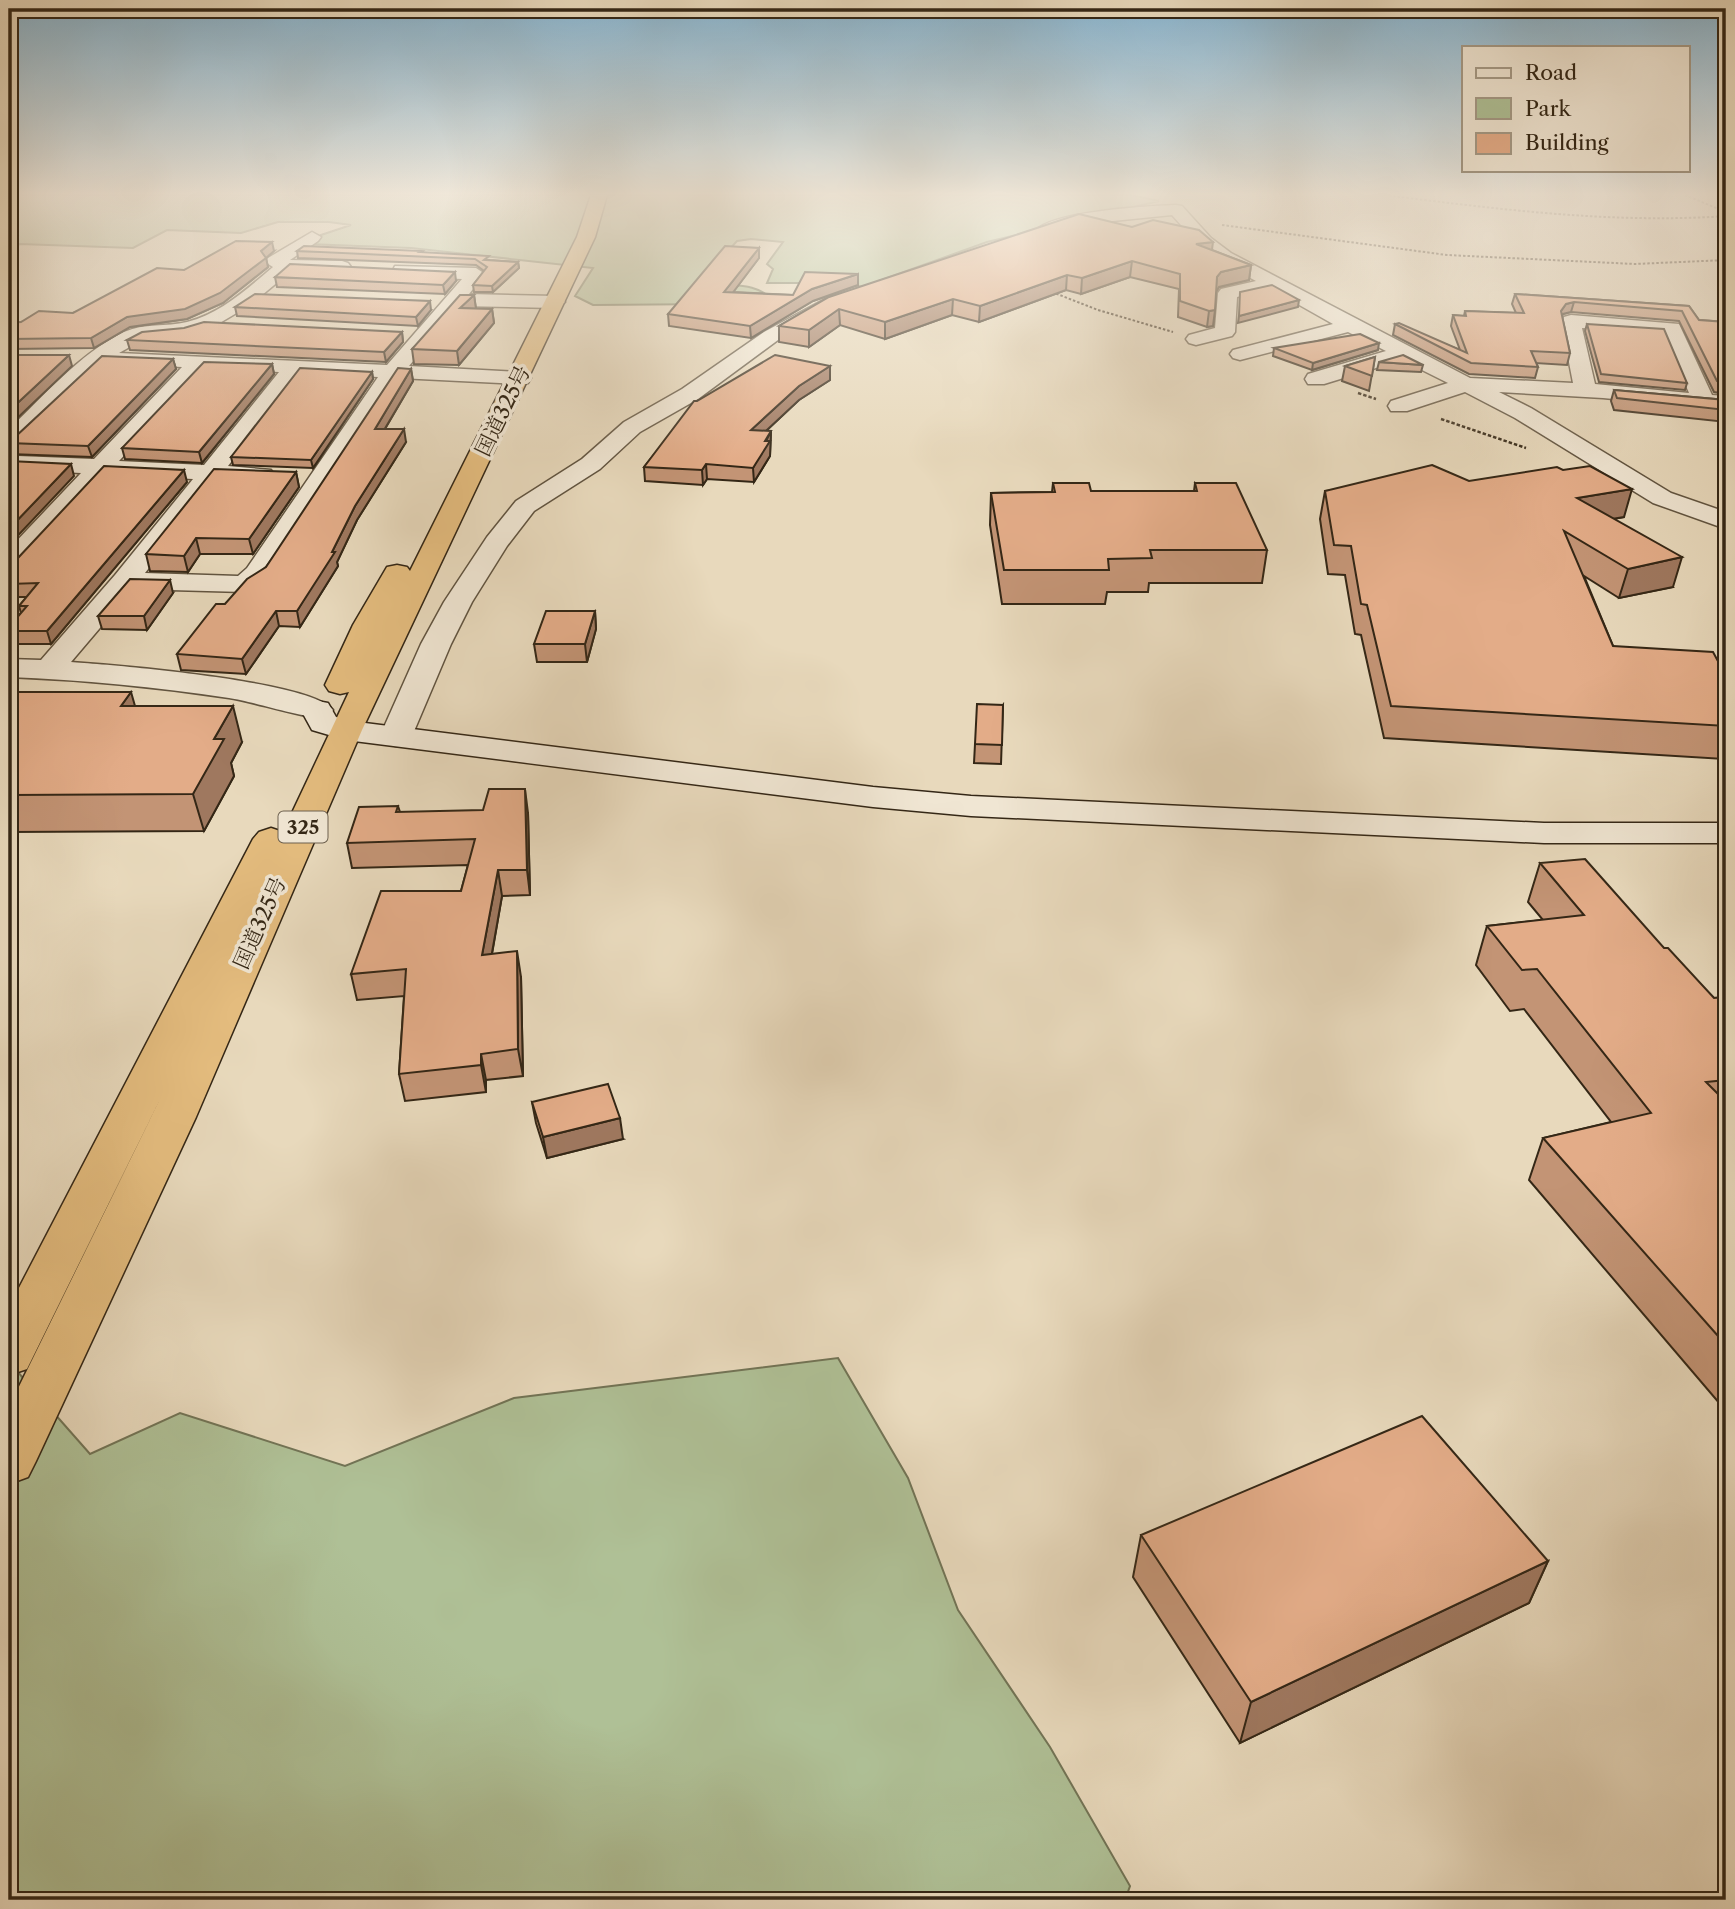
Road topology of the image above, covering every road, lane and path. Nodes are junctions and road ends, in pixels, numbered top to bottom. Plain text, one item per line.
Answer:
1 (258, 284) edge
2 (468, 284) edge
3 (553, 284) edge
4 (558, 284) edge
5 (1268, 284) edge
6 (1275, 284) edge
7 (252, 294) junction
8 (279, 295) edge
9 (850, 296) edge
10 (426, 302) edge
11 (454, 302) junction
12 (547, 302) junction
13 (201, 323) junction
14 (241, 325) edge
15 (1351, 325) junction
16 (399, 333) edge
17 (425, 334) junction
18 (1196, 339) dead end
19 (1404, 352) junction
20 (1240, 354) dead end
21 (73, 357) dead end
22 (100, 357) junction
23 (199, 362) junction
24 (294, 367) junction
25 (392, 373) junction
26 (511, 378) junction
27 (1316, 379) dead end
28 (1467, 384) junction
29 (1585, 390) junction
30 (1715, 402) edge
31 (1399, 406) dead end
32 (9, 442) edge
33 (9, 463) edge
34 (99, 467) junction
35 (211, 473) junction
36 (322, 479) junction
37 (1726, 521) edge
38 (9, 564) edge
39 (125, 581) junction
40 (9, 668) edge
41 (49, 669) junction
42 (329, 721) junction
43 (396, 736) junction
44 (1726, 833) edge
45 (9, 1355) edge
46 (9, 1461) edge

1 - 7 street
2 - 11 street
3 - 12 highway, 国道325号 / 325
4 - 12 highway, 国道325号 / 325
5 - 18 street
6 - 15 street
7 - 8 street
7 - 13 street
9 - 43 street
10 - 11 street
11 - 12 street
11 - 17 street
12 - 26 highway, 国道325号 / 325
13 - 14 street
13 - 22 street
15 - 19 street
15 - 20 street
16 - 17 street
17 - 25 street
19 - 27 street
19 - 28 street
21 - 22 street
22 - 23 street
22 - 32 street
23 - 24 street
23 - 34 street
24 - 25 street
24 - 35 street
25 - 26 street
25 - 36 street
26 - 42 highway, 国道325号 / 325
28 - 29 street
28 - 31 street
28 - 37 street
29 - 30 street
29 - 30 street
33 - 34 street
34 - 35 street
34 - 38 street
35 - 36 street
35 - 39 street
36 - 39 street
39 - 41 street
40 - 41 street
41 - 42 street
42 - 43 street
42 - 45 highway, 国道325号 / 325
42 - 46 highway, 国道325号 / 325
43 - 44 street

